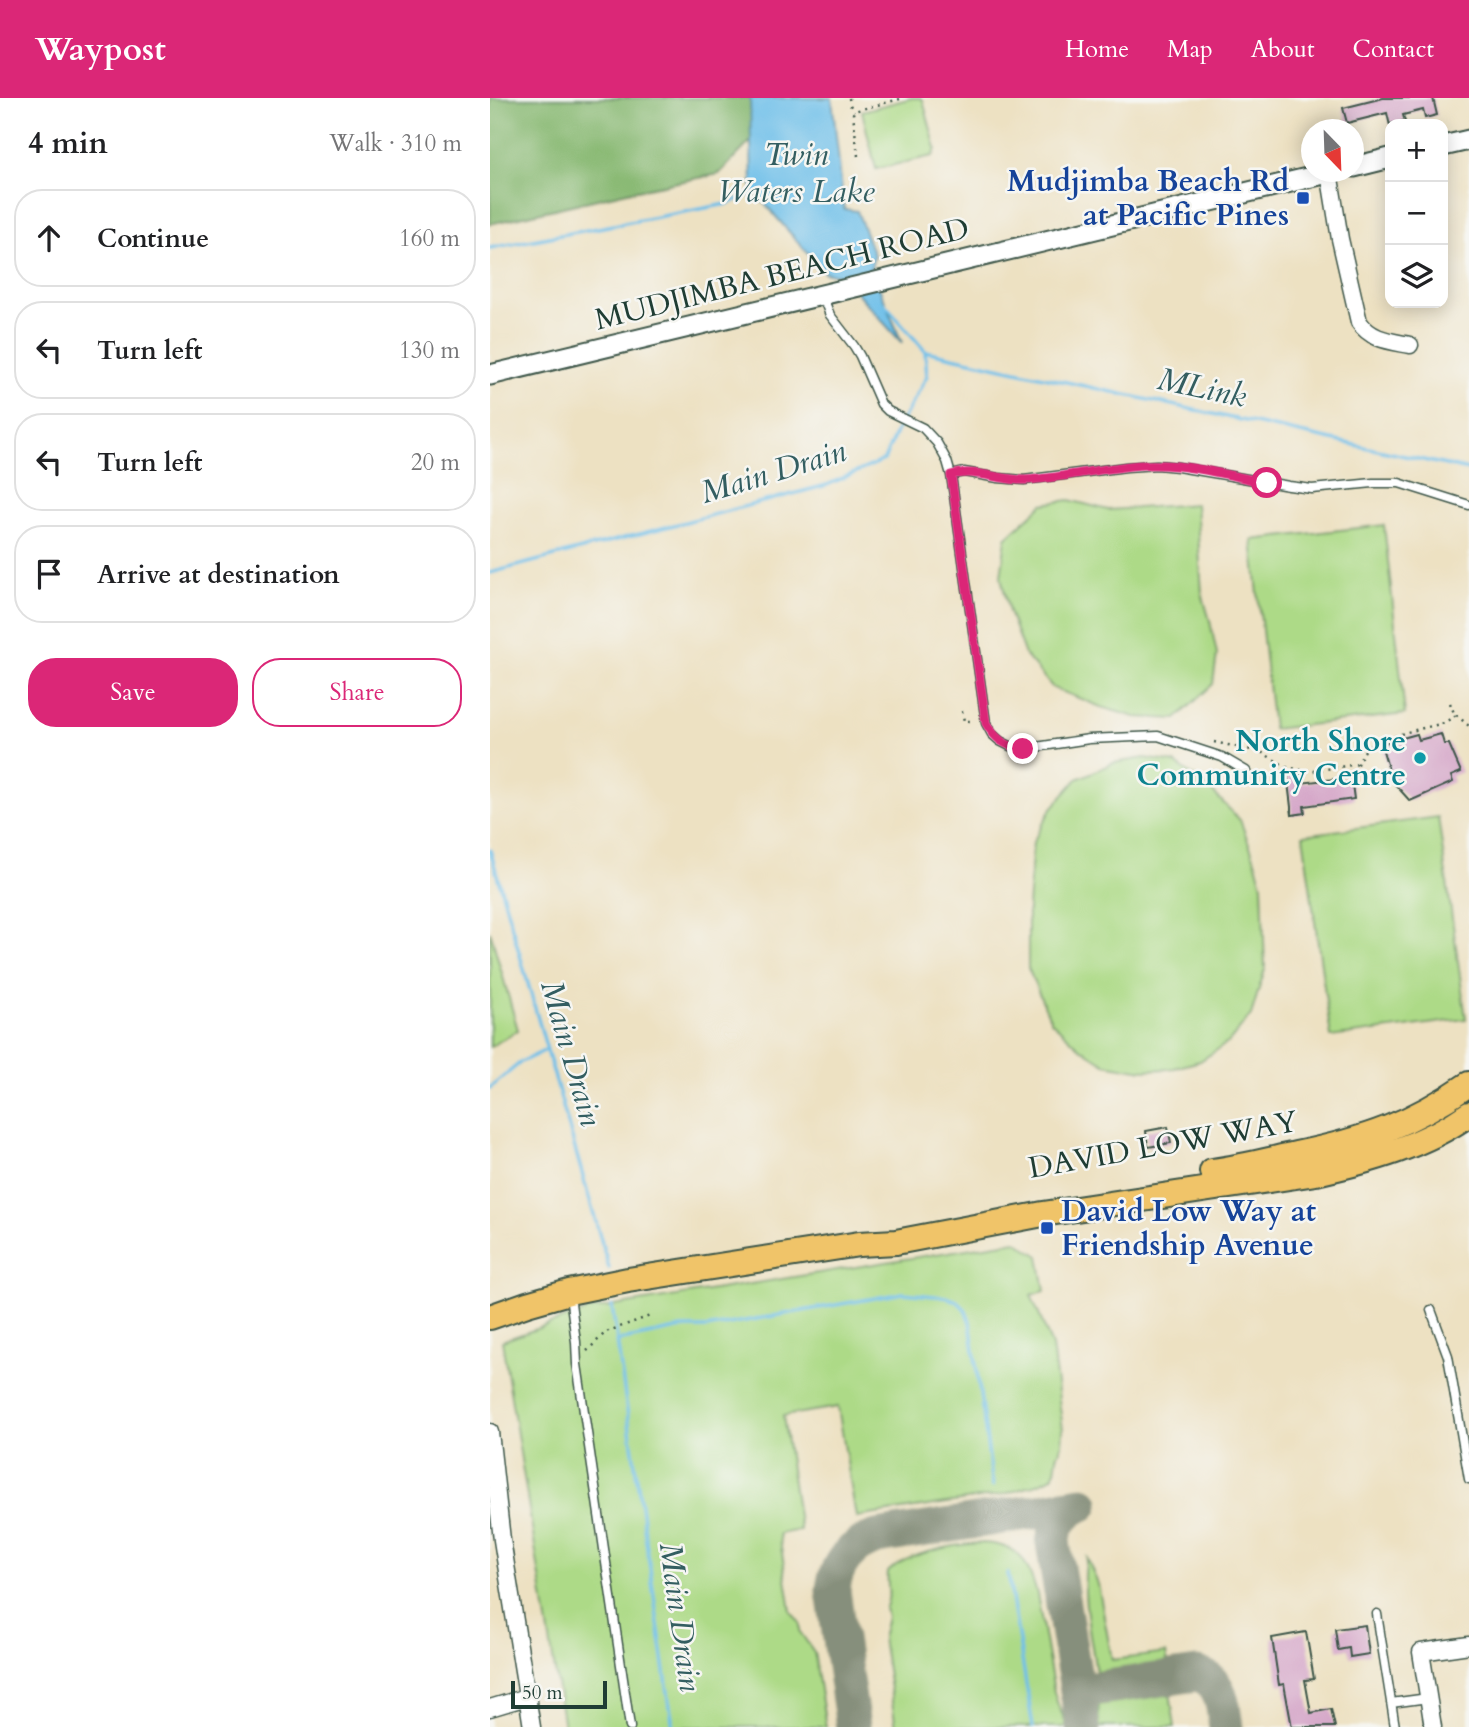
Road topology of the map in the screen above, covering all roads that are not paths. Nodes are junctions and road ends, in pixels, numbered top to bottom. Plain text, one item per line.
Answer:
1 (1469, 140) edge
2 (1448, 145) edge
3 (1385, 159) edge
4 (1364, 164) edge
5 (1301, 179) edge
6 (1332, 182) edge
7 (822, 295) junction
8 (1410, 345) dead end
9 (490, 375) edge
10 (951, 475) junction
11 (1469, 505) edge
12 (1246, 771) dead end
13 (1469, 1084) edge
14 (1469, 1114) edge
15 (991, 1215) junction
16 (569, 1292) junction
17 (1431, 1310) dead end
18 (490, 1317) edge
19 (490, 1432) edge
20 (1469, 1479) edge
21 (496, 1542) edge
22 (1377, 1614) dead end
23 (1469, 1645) edge
24 (527, 1698) junction
25 (1428, 1698) junction
26 (1391, 1703) junction
27 (490, 1708) edge
28 (531, 1727) edge
29 (630, 1727) edge
30 (1395, 1727) edge
31 (1433, 1727) edge

1 - 2 street
3 - 4 street
5 - 7 street, MUDJIMBA BEACH ROAD
6 - 8 street
7 - 9 street, MUDJIMBA BEACH ROAD
7 - 10 lane
10 - 11 lane
10 - 12 lane
13 - 15 main road, DAVID LOW WAY
14 - 15 main road, DAVID LOW WAY
15 - 16 main road, DAVID LOW WAY
16 - 18 main road, DAVID LOW WAY
16 - 29 lane
17 - 20 lane
19 - 21 street
21 - 24 street
22 - 26 lane
23 - 25 street
24 - 27 street
24 - 28 street
25 - 26 lane
25 - 31 street
26 - 30 lane

